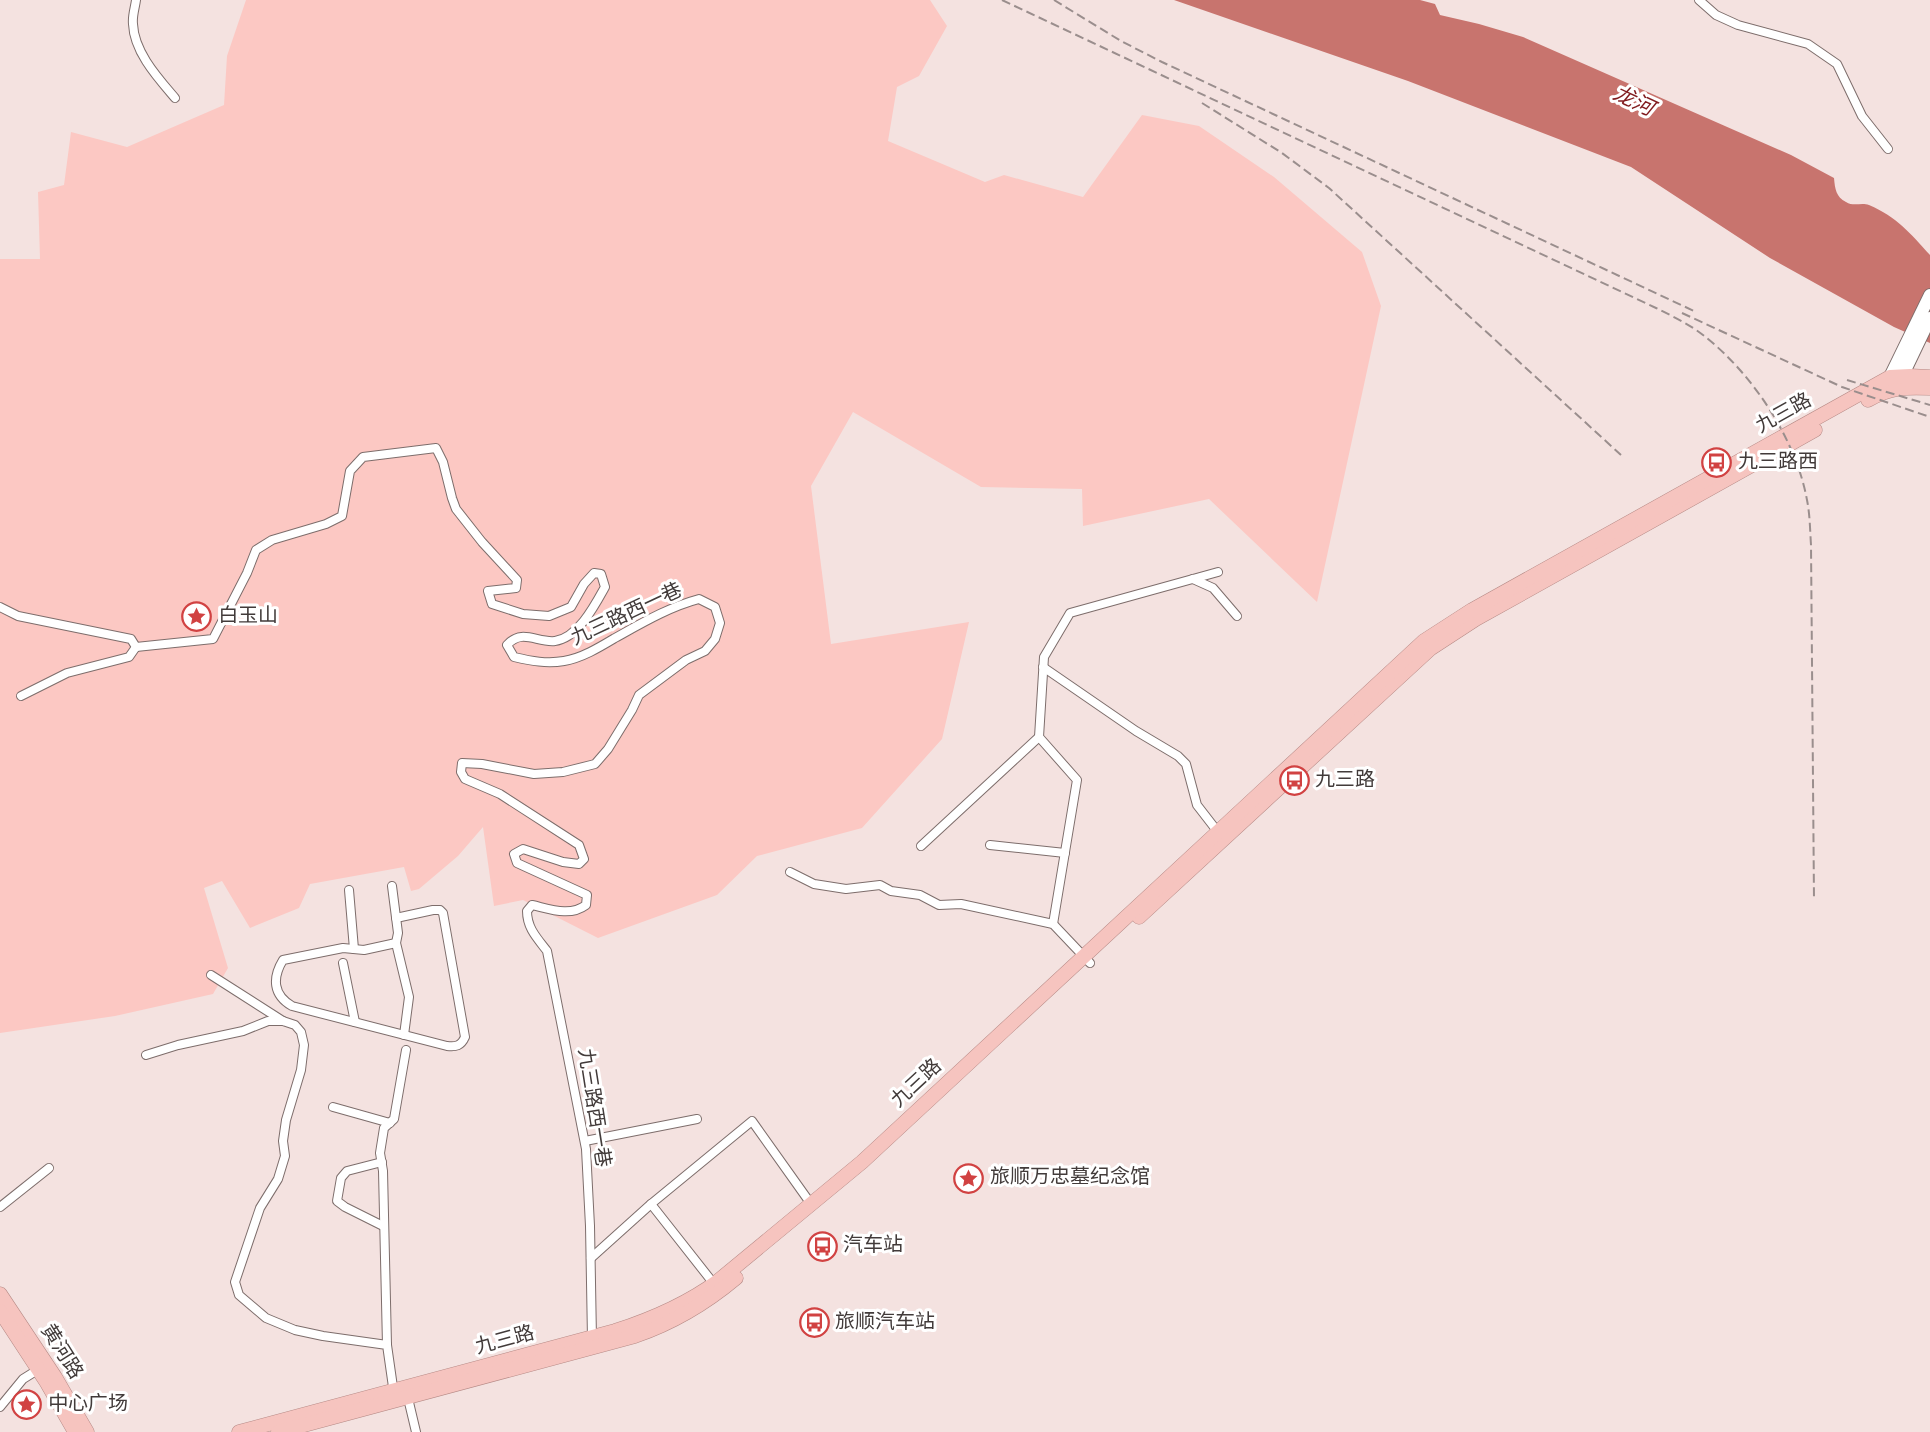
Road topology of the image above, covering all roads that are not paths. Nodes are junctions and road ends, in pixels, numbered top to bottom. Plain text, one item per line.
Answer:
1 (136, 0) edge
2 (1699, 0) edge
3 (175, 98) dead end
4 (1888, 149) dead end
5 (1930, 295) edge
6 (1930, 318) edge
7 (1913, 341) junction
8 (1930, 377) edge
9 (1896, 380) junction
10 (1930, 388) edge
11 (1218, 572) dead end
12 (1193, 579) junction
13 (0, 607) edge
14 (1237, 616) dead end
15 (136, 646) junction
16 (1043, 667) junction
17 (21, 696) dead end
18 (1039, 737) junction
19 (1220, 835) junction
20 (990, 845) dead end
21 (921, 846) dead end
22 (1065, 853) junction
23 (790, 872) dead end
24 (392, 886) dead end
25 (349, 890) dead end
26 (396, 918) junction
27 (1053, 924) junction
28 (396, 943) junction
29 (354, 949) junction
30 (1087, 959) junction
31 (343, 963) dead end
32 (211, 975) dead end
33 (284, 1001) junction
34 (272, 1013) junction
35 (283, 1021) junction
36 (355, 1022) junction
37 (404, 1035) junction
38 (406, 1050) dead end
39 (146, 1055) dead end
40 (333, 1107) dead end
41 (697, 1119) dead end
42 (390, 1123) junction
43 (585, 1141) junction
44 (382, 1162) junction
45 (49, 1168) dead end
46 (651, 1204) junction
47 (811, 1204) junction
48 (0, 1207) edge
49 (383, 1226) junction
50 (591, 1258) junction
51 (714, 1284) junction
52 (0, 1294) edge
53 (0, 1311) edge
54 (592, 1343) junction
55 (387, 1345) junction
56 (39, 1369) junction
57 (400, 1394) junction
58 (0, 1407) edge
59 (75, 1432) edge
60 (87, 1432) edge
61 (239, 1432) edge
62 (278, 1432) edge
63 (416, 1432) edge

1 - 3 street
2 - 4 street
5 - 7 main road
6 - 7 main road
7 - 9 main road
8 - 9 highway
9 - 10 highway
9 - 19 highway, 九三路
11 - 12 street
12 - 14 street
12 - 16 street
13 - 15 street
15 - 17 street
15 - 43 street, 九三路西一巷
16 - 18 street
16 - 19 street
18 - 21 street
18 - 22 street
19 - 30 highway, 九三路
20 - 22 street
22 - 27 street
23 - 27 street
24 - 26 street
25 - 29 street
26 - 28 street
26 - 37 street
27 - 30 street
28 - 29 street
28 - 37 street
29 - 33 street
30 - 47 highway, 九三路
30 - 54 highway, 九三路
31 - 36 street
32 - 34 street
33 - 34 street
33 - 36 street
34 - 35 street
35 - 39 street
35 - 55 street
36 - 37 street
38 - 42 street
40 - 42 street
41 - 43 street
42 - 44 street
43 - 50 street, 九三路西一巷
44 - 49 street
44 - 49 street
45 - 48 street
46 - 47 street
46 - 50 street
46 - 51 street
47 - 51 highway, 九三路
49 - 55 street
50 - 54 street, 九三路西一巷
51 - 54 highway, 九三路
52 - 60 highway, 黄河路
53 - 56 highway, 黄河路
54 - 57 highway, 九三路
55 - 57 street
56 - 58 street
56 - 59 highway, 黄河路
57 - 61 highway, 九三路
57 - 62 highway, 九三路
57 - 63 street

